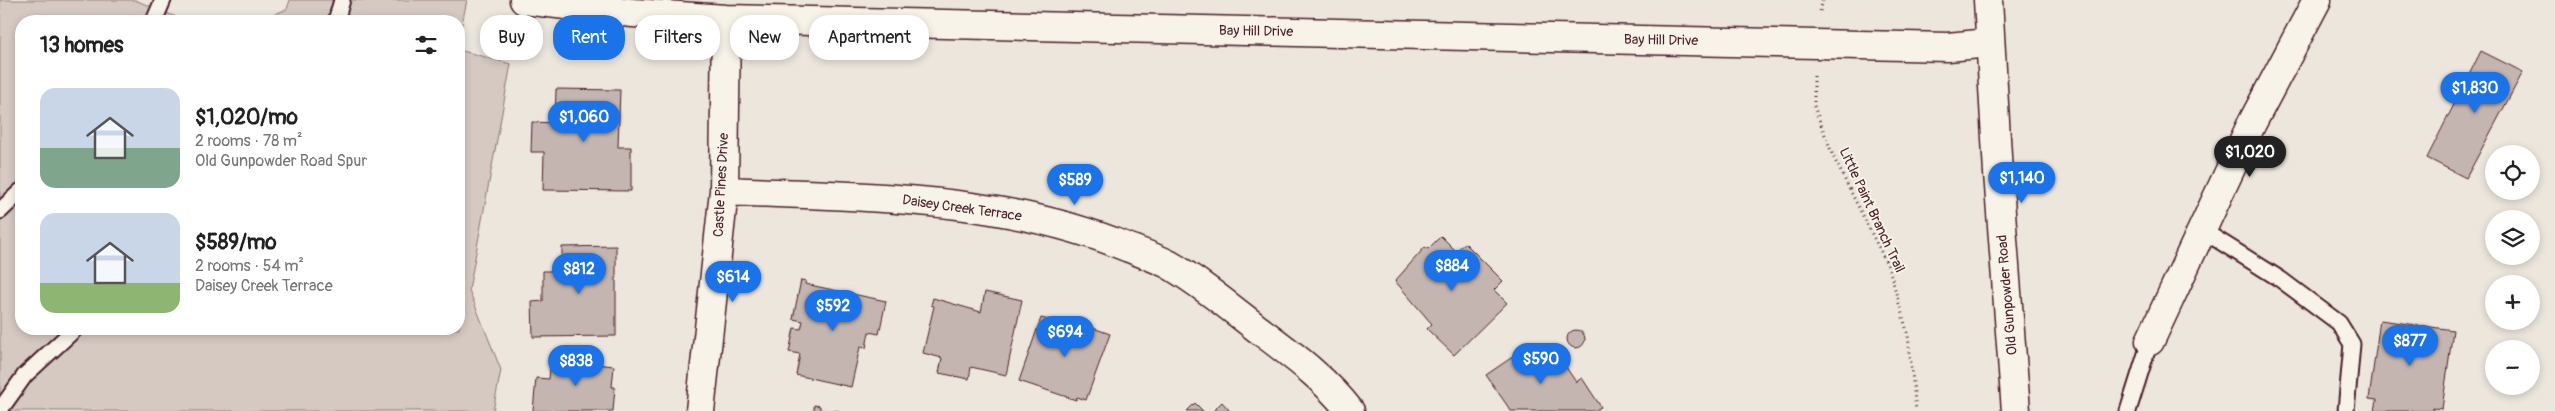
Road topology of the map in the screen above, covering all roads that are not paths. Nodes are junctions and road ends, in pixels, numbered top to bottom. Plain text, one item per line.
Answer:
1 (162, 0) edge
2 (342, 0) edge
3 (524, 0) edge
4 (1988, 0) edge
5 (2317, 0) edge
6 (156, 15) edge
7 (338, 15) edge
8 (726, 19) junction
9 (1989, 43) junction
10 (724, 191) junction
11 (15, 197) edge
12 (0, 211) edge
13 (2202, 230) junction
14 (68, 335) edge
15 (2150, 341) joint
16 (0, 410) edge
17 (700, 411) edge
18 (1350, 411) edge
19 (2016, 411) edge
20 (2128, 411) edge
21 (2346, 411) edge

1 - 6 lane
2 - 7 lane
3 - 8 street, Bay Hill Drive
4 - 9 street, Old Gunpowder Road
5 - 13 street
8 - 9 street, Bay Hill Drive
8 - 10 street, Castle Pines Drive
9 - 19 street, Old Gunpowder Road
10 - 17 street, Castle Pines Drive
10 - 18 street, Daisey Creek Terrace
11 - 12 lane
13 - 15 street
13 - 21 lane
14 - 16 lane
15 - 20 lane

